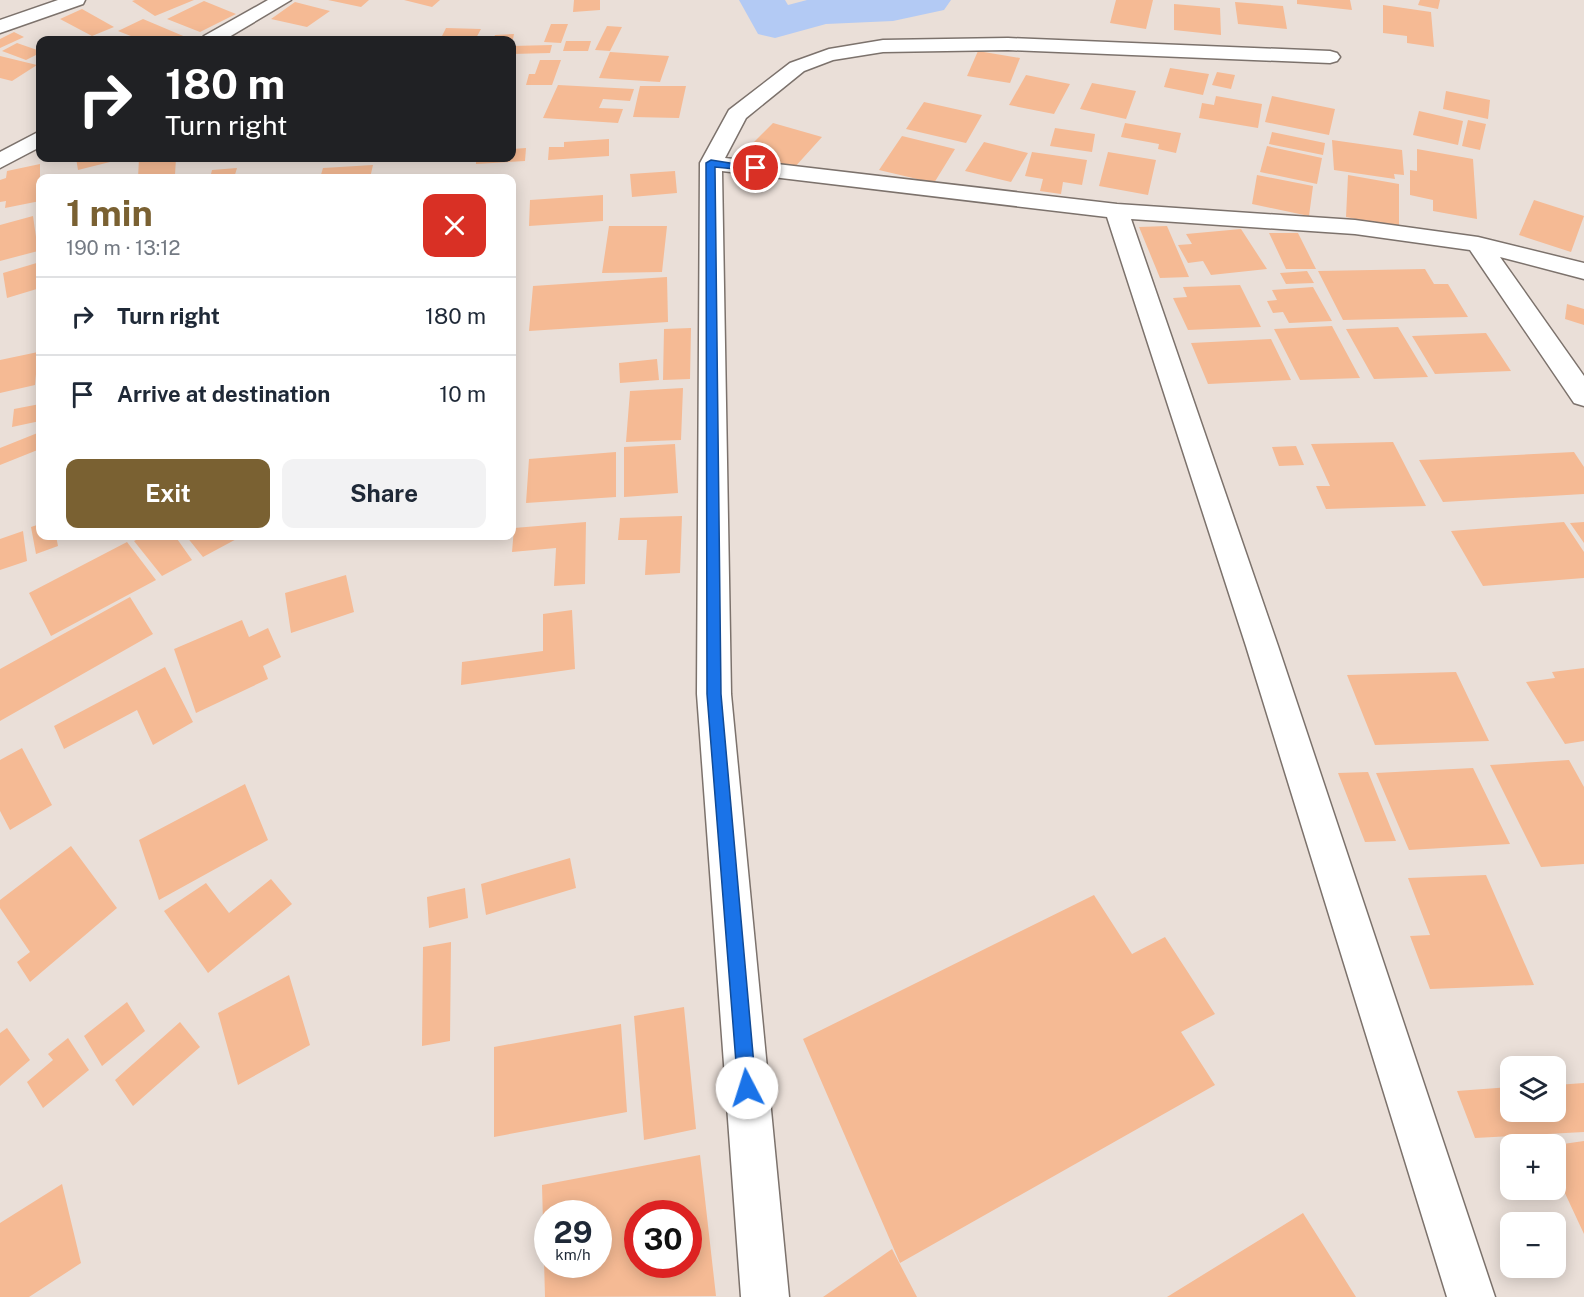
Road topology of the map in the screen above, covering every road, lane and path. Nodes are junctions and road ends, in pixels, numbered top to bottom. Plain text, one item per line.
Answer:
1 (76, 0) edge
2 (282, 0) edge
3 (0, 27) edge
4 (218, 36) edge
5 (1330, 57) dead end
6 (36, 140) edge
7 (0, 161) edge
8 (711, 163) junction
9 (1116, 211) junction
10 (1478, 244) junction
11 (1584, 271) edge
12 (1584, 396) edge
13 (765, 1297) edge
14 (1471, 1297) edge

1 - 3 street
2 - 4 street
5 - 8 street
6 - 7 street
8 - 9 street
8 - 13 street
9 - 10 street
9 - 14 street
10 - 11 street
10 - 12 street

